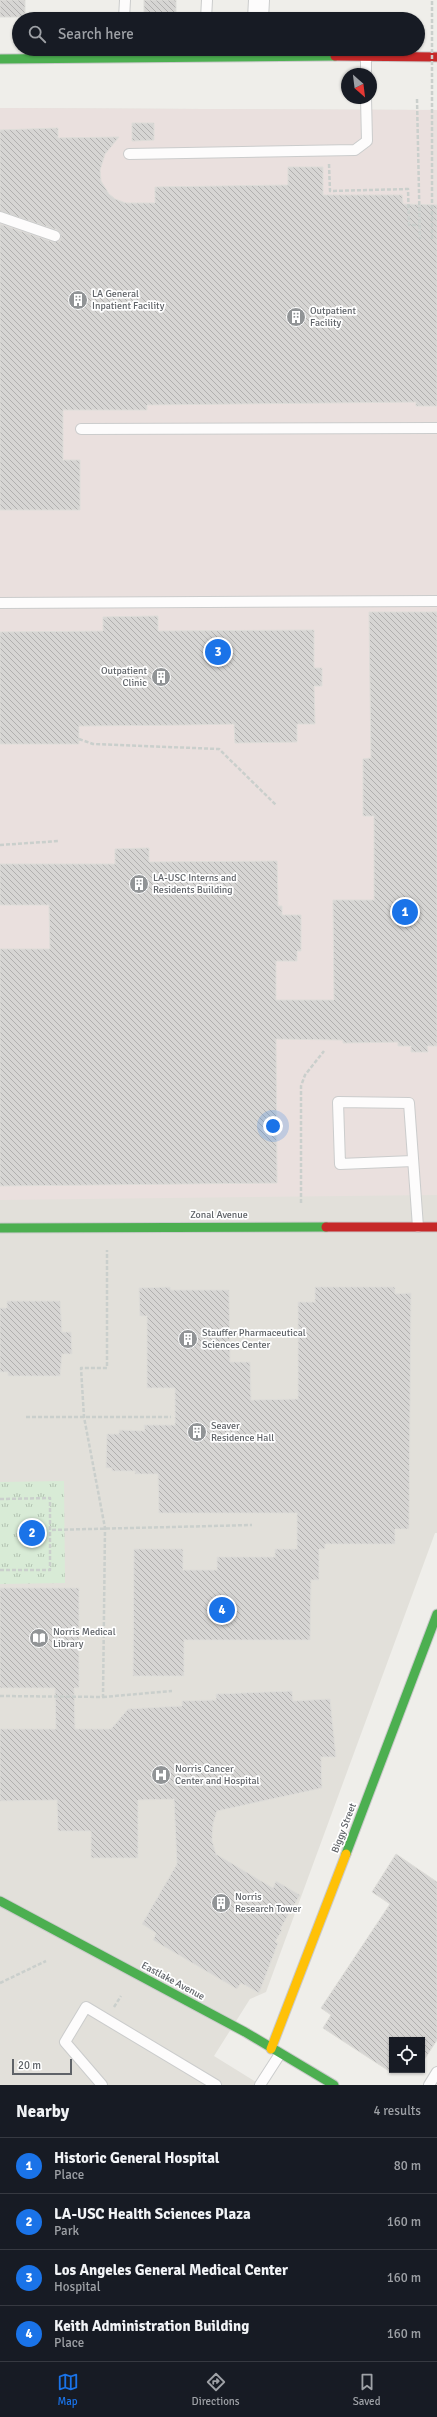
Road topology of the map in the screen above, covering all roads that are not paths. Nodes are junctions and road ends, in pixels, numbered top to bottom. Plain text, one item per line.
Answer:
1 (125, 0) edge
2 (206, 0) edge
3 (259, 0) edge
4 (124, 12) edge
5 (206, 12) edge
6 (258, 12) edge
7 (62, 56) edge
8 (344, 56) edge
9 (366, 57) junction
10 (437, 57) edge
11 (0, 59) edge
12 (366, 68) edge
13 (366, 104) edge
14 (129, 154) dead end
15 (0, 217) edge
16 (55, 236) dead end
17 (437, 428) edge
18 (81, 429) dead end
19 (437, 601) edge
20 (0, 603) edge
21 (414, 1161) junction
22 (418, 1227) junction
23 (437, 1227) edge
24 (0, 1228) edge
25 (437, 1614) edge
26 (0, 1901) edge
27 (276, 2051) junction
28 (437, 2072) edge
29 (102, 2085) edge
30 (216, 2085) edge
31 (260, 2085) edge
32 (334, 2085) edge
33 (429, 2085) edge

1 - 4 lane
2 - 5 lane
3 - 6 street
7 - 11 street
8 - 9 street
9 - 10 street
9 - 12 lane
13 - 14 lane
15 - 16 lane
17 - 18 lane
19 - 20 lane
21 - 21 lane
21 - 22 lane
22 - 23 street, Zonal Avenue
22 - 24 street, Zonal Avenue
25 - 27 street, Biggy Street
26 - 27 street, Eastlake Avenue
27 - 31 lane
27 - 32 street, Eastlake Avenue
28 - 33 lane
29 - 30 lane

